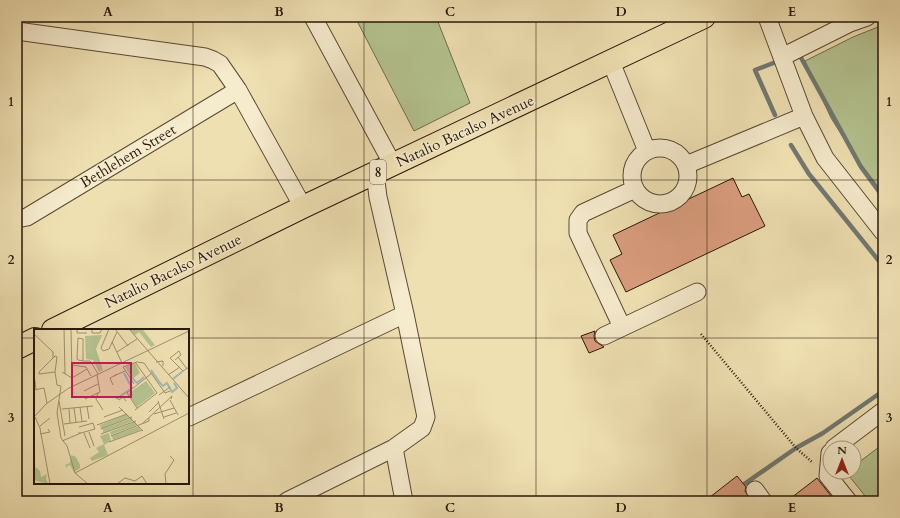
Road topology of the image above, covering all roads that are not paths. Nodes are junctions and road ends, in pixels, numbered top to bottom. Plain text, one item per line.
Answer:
1 (313, 17) edge
2 (704, 17) edge
3 (767, 17) edge
4 (867, 17) edge
5 (17, 31) edge
6 (782, 57) junction
7 (611, 62) junction
8 (238, 90) junction
9 (804, 116) junction
10 (647, 151) junction
11 (686, 165) junction
12 (384, 169) junction
13 (635, 189) junction
14 (303, 207) junction
15 (17, 219) edge
16 (883, 232) edge
17 (697, 292) dead end
18 (405, 314) junction
19 (622, 327) junction
20 (56, 329) edge
21 (604, 336) dead end
22 (34, 340) edge
23 (17, 348) edge
24 (883, 411) edge
25 (189, 417) dead end
26 (845, 440) edge
27 (394, 448) junction
28 (831, 480) edge
29 (287, 501) edge
30 (404, 501) edge
31 (848, 501) edge

1 - 12 street
2 - 7 highway, Natalio Bacalso Avenue / 8
3 - 6 street
4 - 6 street
5 - 8 street
6 - 9 street
7 - 10 street
7 - 12 highway, Natalio Bacalso Avenue / 8
8 - 14 street
8 - 15 street, Bethlehem Street
9 - 11 street
9 - 16 street
10 - 11 street
10 - 13 street
11 - 13 street
12 - 14 highway, Natalio Bacalso Avenue / 8
12 - 18 street
13 - 19 street
14 - 20 highway, Natalio Bacalso Avenue / 8
17 - 19 street
18 - 25 street
18 - 27 street
19 - 21 street
22 - 23 highway
24 - 26 street
27 - 29 street
27 - 30 street
28 - 31 street

